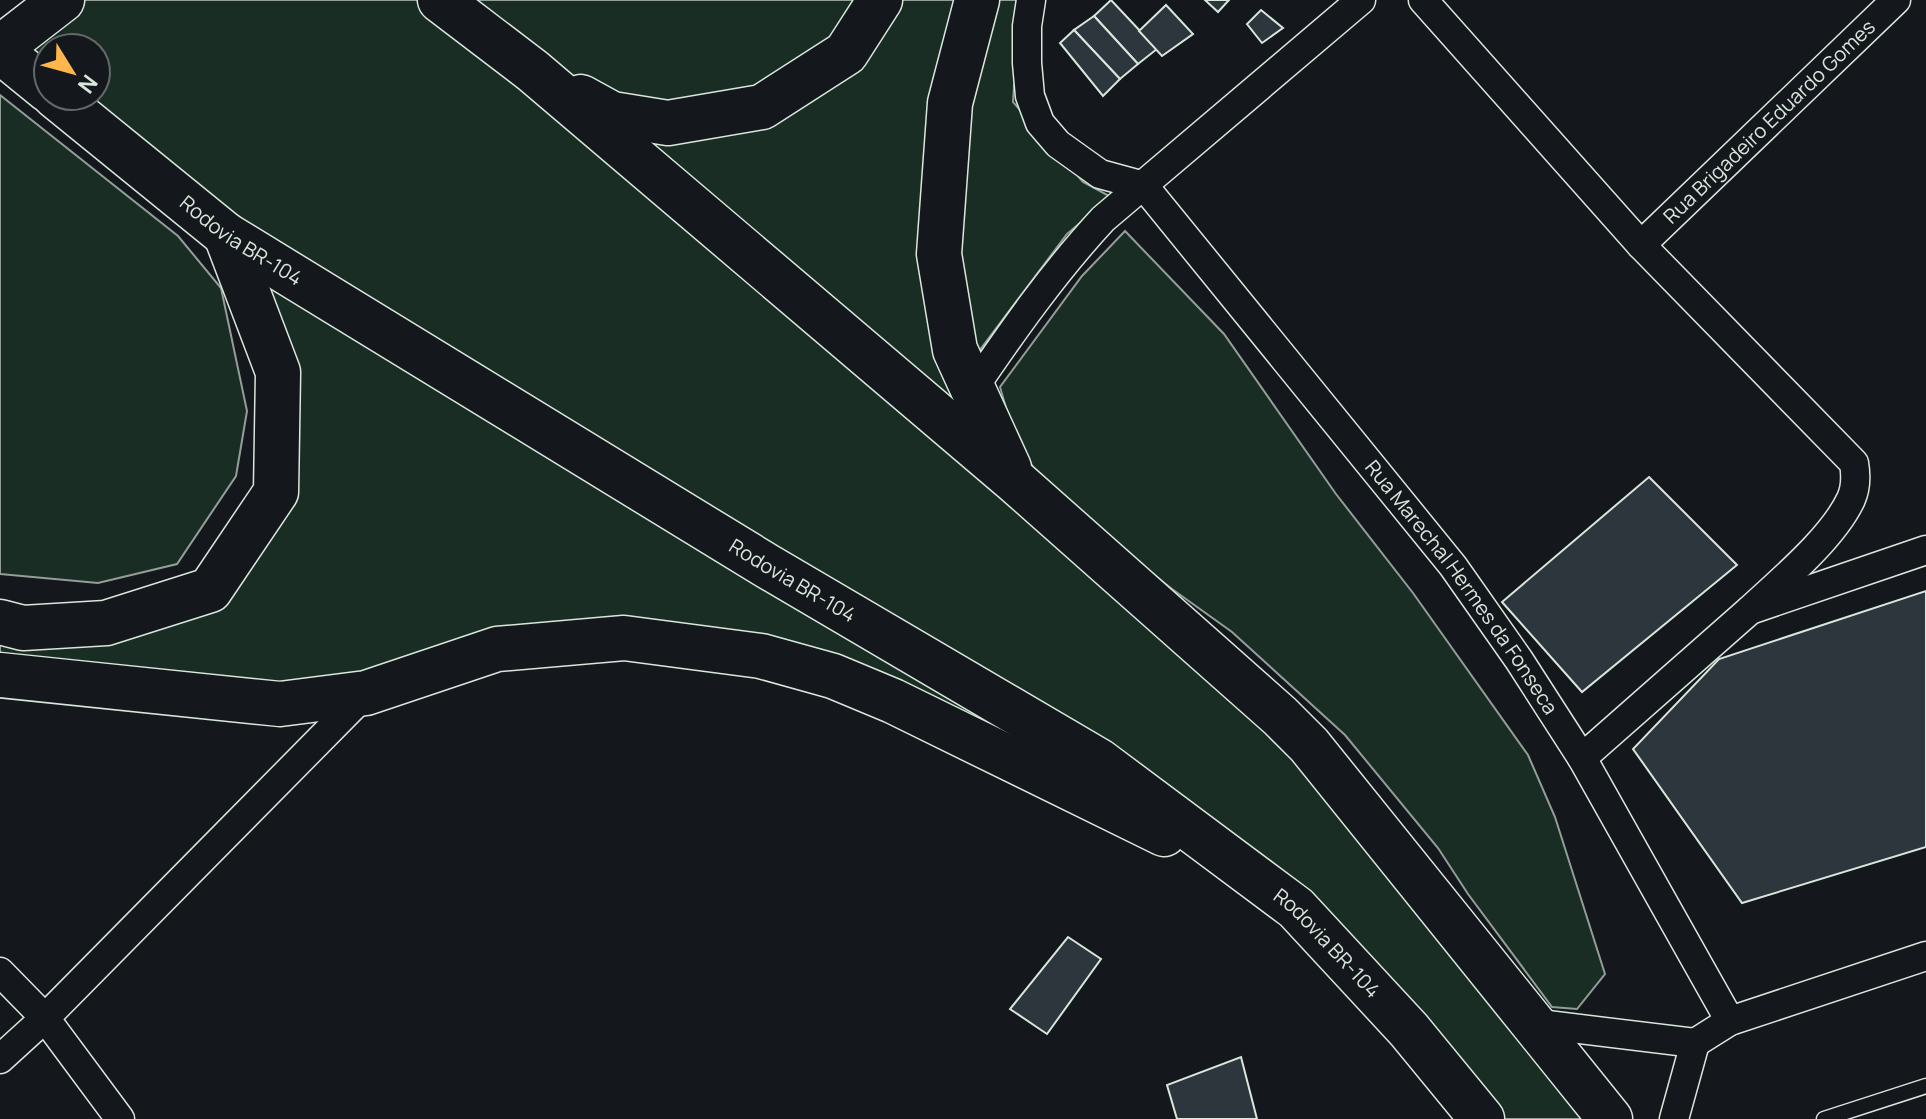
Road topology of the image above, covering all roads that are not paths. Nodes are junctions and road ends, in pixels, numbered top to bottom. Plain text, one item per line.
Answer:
1 (62, 0) edge
2 (440, 0) edge
3 (880, 0) edge
4 (977, 0) edge
5 (1031, 0) edge
6 (1361, 0) edge
7 (1423, 0) edge
8 (1896, 0) edge
9 (0, 49) edge
10 (533, 71) junction
11 (32, 76) edge
12 (75, 112) edge
13 (1144, 186) junction
14 (226, 235) junction
15 (1641, 245) junction
16 (973, 389) junction
17 (1015, 481) junction
18 (1926, 550) edge
19 (1750, 610) junction
20 (0, 622) edge
21 (0, 675) edge
22 (366, 693) junction
23 (1582, 758) junction
24 (1259, 881) junction
25 (1926, 956) edge
26 (0, 972) edge
27 (45, 1018) junction
28 (1730, 1021) junction
29 (1531, 1023) junction
30 (1695, 1043) junction
31 (0, 1059) edge
32 (1926, 1086) edge
33 (120, 1119) edge
34 (1482, 1119) edge
35 (1610, 1119) edge
36 (1674, 1119) edge
37 (1824, 1119) edge

1 - 9 highway
2 - 10 highway
3 - 10 highway
4 - 16 highway
5 - 13 street
6 - 13 street
7 - 15 street
8 - 15 street, Rua Brigadeiro Eduardo Gomes
9 - 11 highway
10 - 17 highway
12 - 14 highway, Rodovia BR-104
13 - 16 street
13 - 23 street, Rua Marechal Hermes da Fonseca
14 - 20 highway
14 - 24 highway, Rodovia BR-104
15 - 19 street
16 - 17 highway
17 - 29 highway
18 - 19 street
19 - 23 street
21 - 22 highway
22 - 24 highway
22 - 27 street
23 - 28 street, Rua Marechal Hermes da Fonseca
24 - 34 highway, Rodovia BR-104
25 - 28 street
26 - 27 street
27 - 31 street
27 - 33 street
28 - 30 street
29 - 30 street
29 - 35 highway
30 - 36 street
32 - 37 lane

